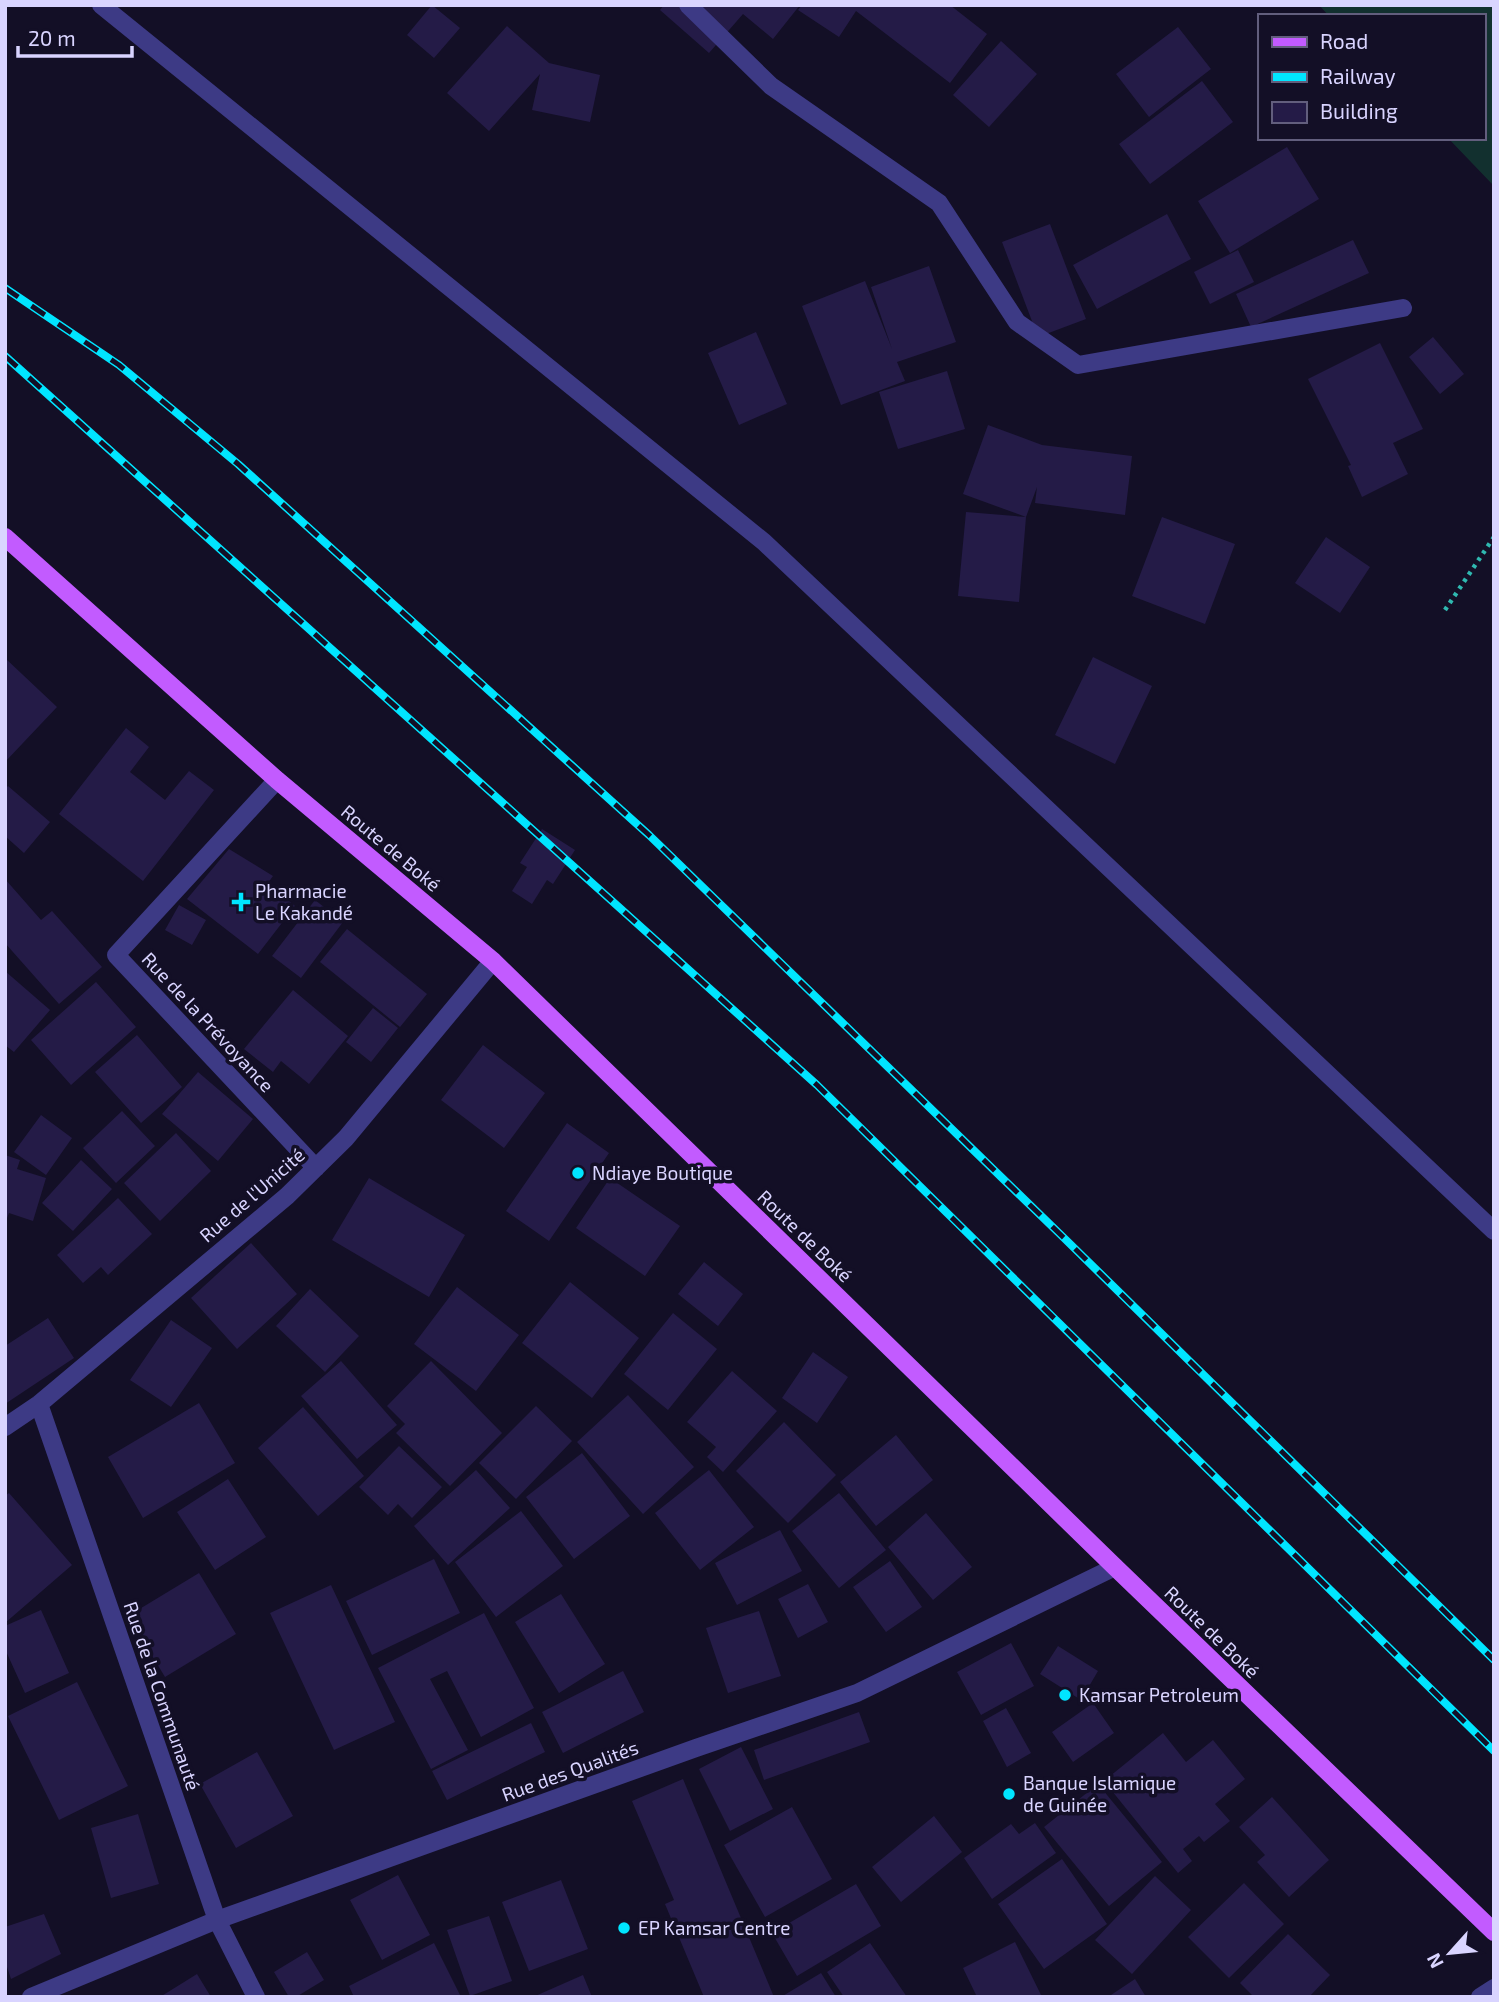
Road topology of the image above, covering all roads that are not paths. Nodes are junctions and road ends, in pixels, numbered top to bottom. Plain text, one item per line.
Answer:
1 (101, 5) edge
2 (688, 5) edge
3 (1403, 308) dead end
4 (5, 537) edge
5 (277, 780) junction
6 (493, 961) junction
7 (316, 1168) junction
8 (1494, 1231) edge
9 (39, 1404) junction
10 (5, 1427) edge
11 (1115, 1567) junction
12 (217, 1920) junction
13 (1494, 1932) edge
14 (1494, 1988) edge
15 (31, 1997) edge
16 (256, 1997) edge
17 (1480, 1997) edge

1 - 8 street
2 - 3 street
4 - 5 main road, Route de Boké
5 - 6 main road, Route de Boké
5 - 7 street, Rue de la Prévoyance
6 - 7 street, Rue de l'Unicité
6 - 11 main road, Route de Boké
7 - 9 street, Rue de l'Unicité
9 - 10 street, Rue de l'Unicité
9 - 12 street, Rue de la Communauté
11 - 12 street, Rue des Qualités
11 - 13 main road, Route de Boké
12 - 15 street, Rue des Qualités
12 - 16 street, Rue de la Communauté
14 - 17 street

